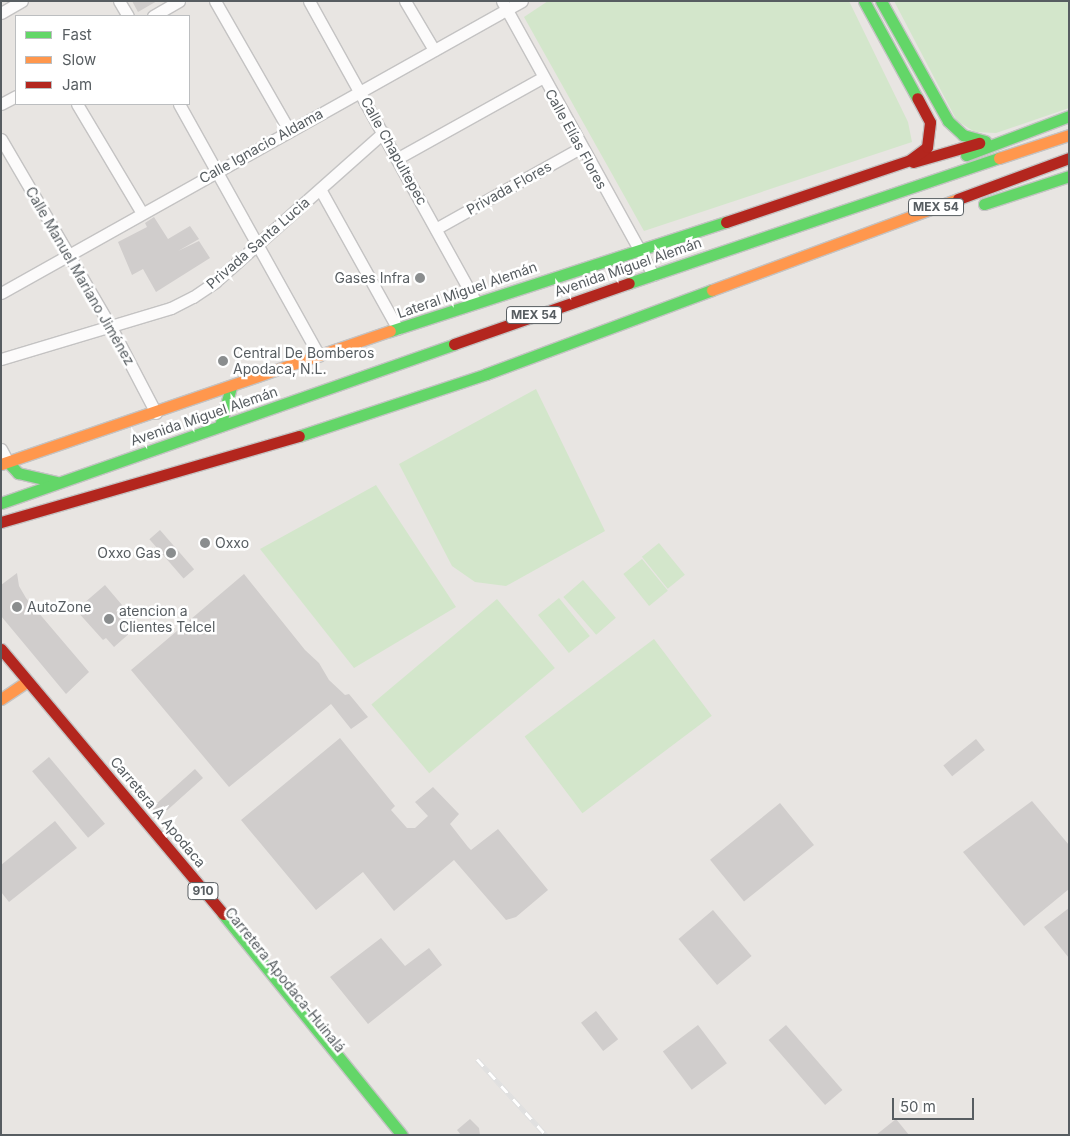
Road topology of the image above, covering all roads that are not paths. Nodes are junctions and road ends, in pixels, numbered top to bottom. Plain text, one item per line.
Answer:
1 (22, 1) edge
2 (119, 1) edge
3 (179, 1) edge
4 (215, 1) edge
5 (309, 1) edge
6 (405, 1) edge
7 (522, 1) edge
8 (864, 1) edge
9 (881, 1) edge
10 (504, 5) edge
11 (1, 12) edge
12 (127, 15) edge
13 (155, 15) edge
14 (434, 50) junction
15 (542, 78) junction
16 (360, 90) junction
17 (15, 97) edge
18 (1, 104) edge
19 (78, 105) edge
20 (180, 105) edge
21 (1069, 116) edge
22 (289, 130) junction
23 (383, 133) junction
24 (1069, 135) edge
25 (1010, 136) junction
26 (1, 140) edge
27 (985, 141) junction
28 (580, 148) junction
29 (398, 158) junction
30 (1069, 158) edge
31 (217, 170) junction
32 (1069, 176) edge
33 (857, 179) junction
34 (320, 188) junction
35 (842, 208) junction
36 (972, 208) dead end
37 (142, 213) junction
38 (937, 220) dead end
39 (437, 228) junction
40 (852, 238) junction
41 (257, 245) junction
42 (639, 251) junction
43 (70, 254) junction
44 (653, 275) junction
45 (1, 293) edge
46 (476, 302) junction
47 (111, 327) junction
48 (398, 329) junction
49 (319, 356) junction
50 (1, 359) edge
51 (231, 386) junction
52 (156, 413) junction
53 (220, 426) junction
54 (1, 449) edge
55 (5, 463) edge
56 (58, 482) junction
57 (1, 503) edge
58 (1, 522) edge
59 (1, 649) edge
60 (1, 660) edge
61 (23, 684) junction
62 (1, 699) edge
63 (392, 1135) edge
64 (402, 1135) edge

1 - 11 street
2 - 12 street
3 - 13 street
4 - 22 street
5 - 16 street, Calle Chapultepec
6 - 14 street
7 - 10 street, Calle Ignacio Aldama
8 - 33 main road, Lateral Miguel Alemán
9 - 27 main road
10 - 14 street, Calle Ignacio Aldama
10 - 15 street, Calle Elías Flores
14 - 16 street, Calle Ignacio Aldama
15 - 28 street, Calle Elías Flores
15 - 29 street
16 - 22 street, Calle Ignacio Aldama
16 - 23 street, Calle Chapultepec
17 - 18 street
19 - 37 street
20 - 31 street
21 - 25 main road
22 - 31 street, Calle Ignacio Aldama
23 - 29 street, Calle Chapultepec
23 - 34 street, Privada Santa Lucia
24 - 35 main road, Avenida Miguel Alemán / MEX 54
25 - 27 main road
25 - 35 main road
26 - 43 street, Calle Manuel Mariano Jiménez
27 - 33 main road
28 - 39 street, Privada Flores
28 - 42 street, Calle Elías Flores
29 - 39 street, Calle Chapultepec
30 - 40 main road, MEX 54
31 - 37 street, Calle Ignacio Aldama
31 - 41 street
32 - 36 main road
33 - 42 main road, Lateral Miguel Alemán
34 - 41 street, Privada Santa Lucia
34 - 48 street
35 - 44 main road, Avenida Miguel Alemán / MEX 54
37 - 43 street, Calle Ignacio Aldama
38 - 40 main road
39 - 46 street, Calle Chapultepec
40 - 58 main road, MEX 54
41 - 47 street, Privada Santa Lucia
41 - 49 street
42 - 44 street, Calle Elías Flores
42 - 46 main road, Lateral Miguel Alemán
43 - 45 street, Calle Ignacio Aldama
43 - 47 street, Calle Manuel Mariano Jiménez
44 - 53 main road, Avenida Miguel Alemán / MEX 54
46 - 48 main road, Lateral Miguel Alemán
47 - 50 street, Privada Santa Lucia
47 - 52 street, Calle Manuel Mariano Jiménez
48 - 49 main road, Lateral Miguel Alemán
49 - 51 main road, Lateral Miguel Alemán
51 - 52 main road, Lateral Miguel Alemán
51 - 53 main road
52 - 55 main road, Lateral Miguel Alemán
53 - 56 main road, Avenida Miguel Alemán / MEX 54
54 - 55 street
55 - 56 main road
56 - 57 main road, Avenida Miguel Alemán / MEX 54
59 - 64 main road, Carretera A Apodaca / 910
60 - 61 main road, Carretera Apodaca-Huinalá / 910
61 - 62 main road
61 - 63 main road, Carretera Apodaca-Huinalá / 910

